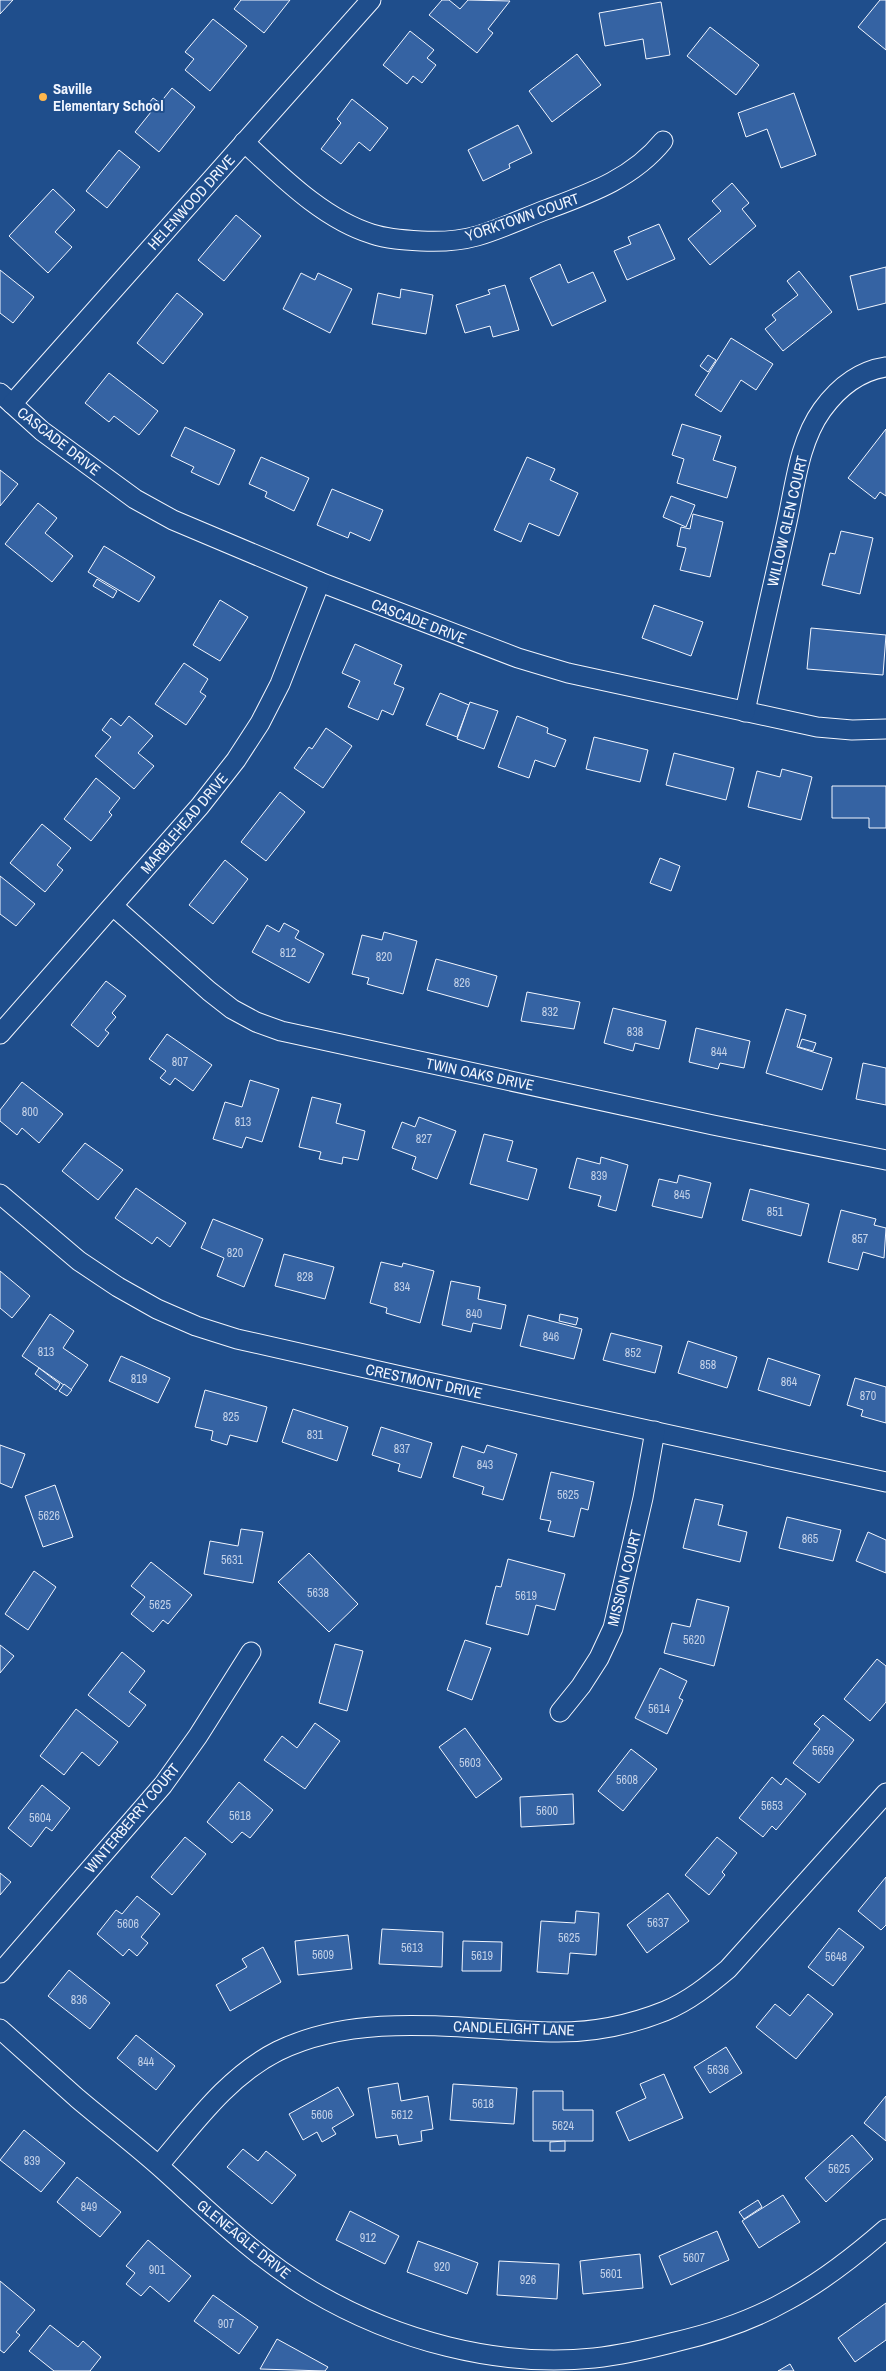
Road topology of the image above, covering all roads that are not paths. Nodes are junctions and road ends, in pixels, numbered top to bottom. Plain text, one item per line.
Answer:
1 (371, 0) edge
2 (663, 141) dead end
3 (244, 142) junction
4 (886, 366) edge
5 (6, 398) edge
6 (320, 582) junction
7 (744, 712) junction
8 (886, 729) edge
9 (113, 906) junction
10 (0, 1034) edge
11 (886, 1160) edge
12 (0, 1194) edge
13 (655, 1431) junction
14 (886, 1482) edge
15 (251, 1652) dead end
16 (560, 1712) dead end
17 (886, 1793) edge
18 (0, 1973) edge
19 (0, 2029) edge
20 (159, 2166) junction
21 (886, 2229) edge
22 (566, 2366) edge

1 - 3 street, HELENWOOD DRIVE
2 - 3 street, YORKTOWN COURT
3 - 5 street, HELENWOOD DRIVE
4 - 7 street, WILLOW GLEN COURT
5 - 6 street, CASCADE DRIVE
6 - 7 street, CASCADE DRIVE
6 - 9 street, MARBLEHEAD DRIVE
7 - 8 street, CASCADE DRIVE
9 - 10 street, MARBLEHEAD DRIVE
9 - 11 street, TWIN OAKS DRIVE
12 - 13 street, CRESTMONT DRIVE
13 - 14 street, CRESTMONT DRIVE
13 - 16 street, MISSION COURT
15 - 18 street, WINTERBERRY COURT
17 - 20 street, CANDLELIGHT LANE
19 - 20 street, GLENEAGLE DRIVE
20 - 22 street, GLENEAGLE DRIVE
21 - 22 street, GLENEAGLE DRIVE

